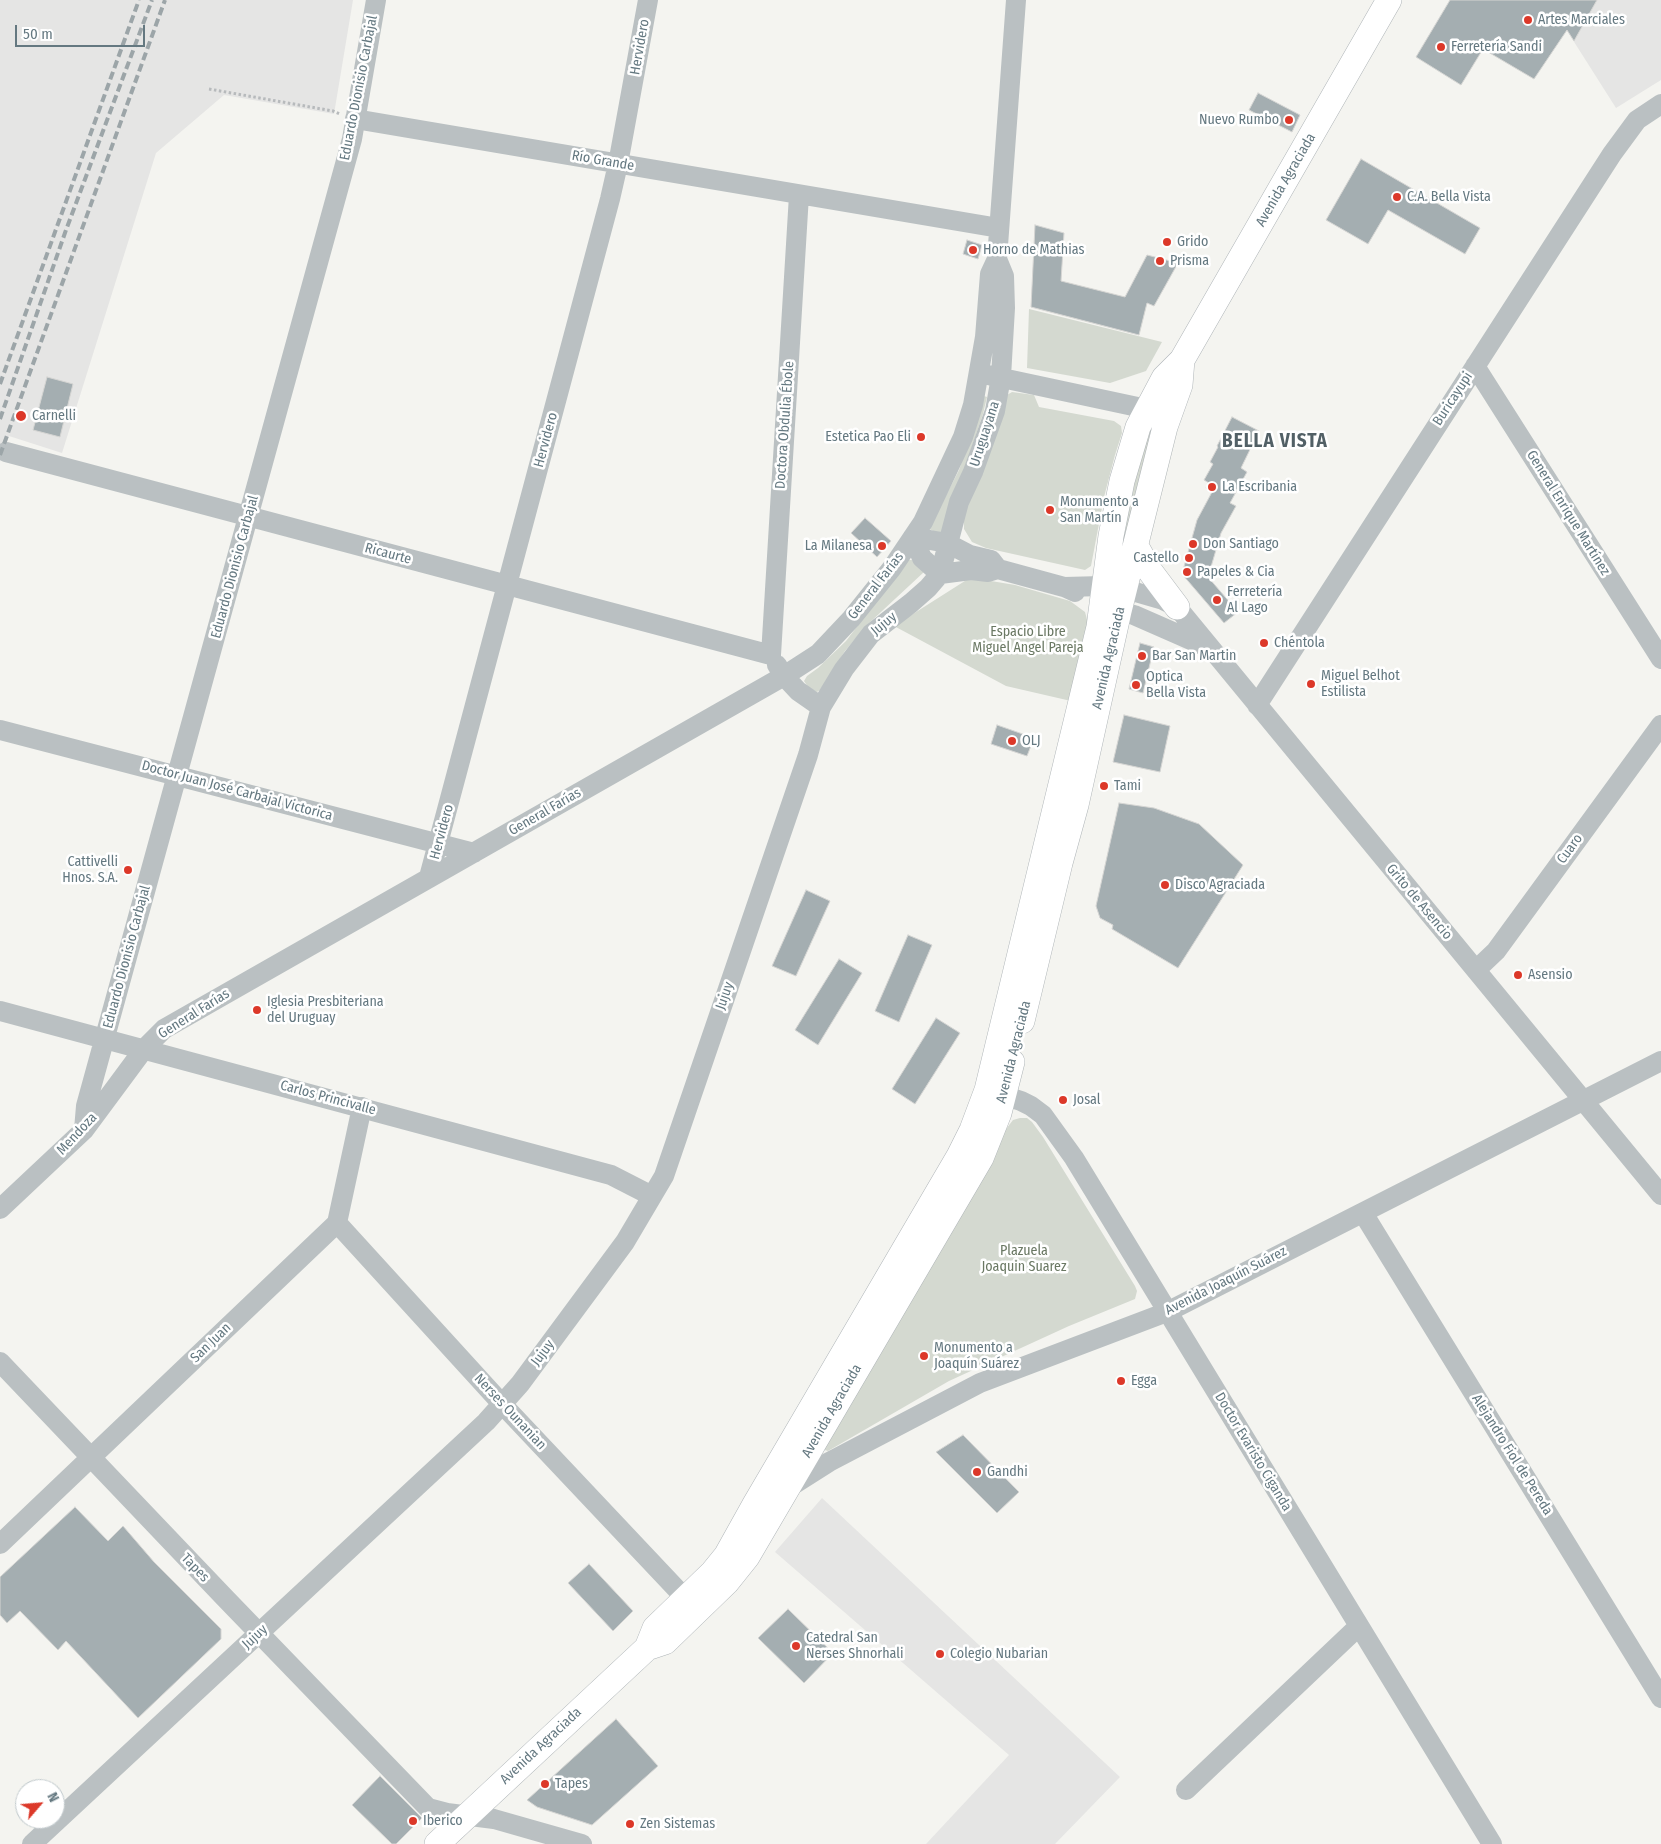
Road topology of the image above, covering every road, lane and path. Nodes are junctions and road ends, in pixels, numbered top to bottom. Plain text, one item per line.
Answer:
1 (376, 0) edge
2 (648, 0) edge
3 (1016, 0) edge
4 (1389, 0) edge
5 (209, 89) dead end
6 (1661, 104) edge
7 (355, 119) junction
8 (618, 164) junction
9 (799, 195) junction
10 (999, 228) junction
11 (997, 260) junction
12 (1182, 360) junction
13 (1475, 366) junction
14 (980, 374) junction
15 (1001, 377) junction
16 (1147, 409) junction
17 (6, 452) dead end
18 (249, 517) junction
19 (913, 537) junction
20 (947, 543) junction
21 (1136, 546) junction
22 (998, 569) junction
23 (940, 574) junction
24 (508, 586) junction
25 (1112, 598) junction
26 (1178, 607) junction
27 (1210, 648) junction
28 (771, 655) junction
29 (1661, 659) edge
30 (784, 676) junction
31 (1257, 705) junction
32 (821, 707) junction
33 (1661, 724) edge
34 (0, 730) edge
35 (178, 776) junction
36 (439, 844) junction
37 (474, 852) junction
38 (429, 878) junction
39 (1476, 970) junction
40 (0, 1011) edge
41 (105, 1039) junction
42 (144, 1049) junction
43 (1661, 1061) edge
44 (996, 1093) junction
45 (1583, 1102) junction
46 (362, 1107) junction
47 (84, 1130) junction
48 (652, 1196) junction
49 (1661, 1196) edge
50 (0, 1209) edge
51 (1363, 1213) junction
52 (337, 1222) junction
53 (1167, 1312) junction
54 (0, 1362) edge
55 (502, 1404) junction
56 (90, 1458) junction
57 (786, 1489) junction
58 (0, 1544) edge
59 (686, 1599) junction
60 (1359, 1626) junction
61 (259, 1634) junction
62 (647, 1648) junction
63 (1661, 1698) edge
64 (1186, 1790) dead end
65 (466, 1815) junction
66 (32, 1844) edge
67 (436, 1844) edge
68 (582, 1844) edge
69 (1492, 1844) edge

1 - 7 street, Eduardo Dionisio Carbajal
2 - 8 street, Hervidero
3 - 10 street, Uruguayana
4 - 12 main road, Avenida Agraciada
5 - 7 path
6 - 13 street, Buricayupi
7 - 8 street, Río Grande
7 - 18 street, Eduardo Dionisio Carbajal
8 - 9 street, Río Grande
8 - 24 street, Hervidero
9 - 10 street, Río Grande
9 - 28 street, Doctora Obdulia Ébole
10 - 11 street, Uruguayana
11 - 14 street, Uruguayana
11 - 15 street, Uruguayana
12 - 16 main road, Avenida Agraciada
12 - 21 main road, Avenida Agraciada
13 - 29 street, General Enrique Martínez
13 - 31 street, Buricayupi
14 - 15 street
14 - 19 street, Uruguayana
15 - 16 street
15 - 20 street, Uruguayana
16 - 25 main road, Avenida Agraciada
17 - 18 street, Ricaurte
18 - 24 street, Ricaurte
18 - 35 street, Eduardo Dionisio Carbajal
19 - 20 street
19 - 23 street
19 - 30 street, General Farías
20 - 22 street
20 - 23 street, Uruguayana
21 - 25 main road, Avenida Agraciada
21 - 26 main road
22 - 23 street
22 - 25 street
23 - 32 street, Jujuy
24 - 28 street, Ricaurte
24 - 36 street, Hervidero
25 - 26 street
25 - 27 street
25 - 44 main road, Avenida Agraciada
26 - 27 street, Grito de Asencio
27 - 31 street, Grito de Asencio
28 - 30 street
30 - 32 street
30 - 37 street, General Farías
31 - 39 street, Grito de Asencio
32 - 48 street, Jujuy
33 - 39 street, Cuaro
34 - 35 street, Doctor Juan José Carbajal Victorica
35 - 36 street, Doctor Juan José Carbajal Victorica
35 - 41 street, Eduardo Dionisio Carbajal
36 - 37 street, Doctor Juan José Carbajal Victorica
36 - 38 street, Hervidero
37 - 38 street, General Farías
38 - 42 street, General Farías
39 - 45 street, Grito de Asencio
40 - 41 street, Carlos Princivalle
41 - 42 street, Carlos Princivalle
41 - 47 street, Eduardo Dionisio Carbajal
42 - 46 street, Carlos Princivalle
42 - 47 street, Mendoza
43 - 45 street, Avenida Joaquín Suárez
44 - 53 street, Doctor Evaristo Ciganda
44 - 57 main road, Avenida Agraciada
44 - 59 main road, Avenida Agraciada
45 - 49 street, Grito de Asencio
45 - 51 street, Avenida Joaquín Suárez
46 - 48 street, Carlos Princivalle
46 - 52 street
47 - 50 street, Mendoza
48 - 55 street, Jujuy
51 - 53 street, Avenida Joaquín Suárez
51 - 63 street, Alejandro Fiol de Pereda
52 - 55 street, Nerses Ounanian
52 - 56 street, San Juan
53 - 57 street, Avenida Joaquín Suárez
53 - 60 street, Doctor Evaristo Ciganda
54 - 56 street, Tapes
55 - 59 street, Nerses Ounanian
55 - 61 street, Jujuy
56 - 58 street, San Juan
56 - 61 street, Tapes
57 - 62 main road, Avenida Agraciada
59 - 62 main road, Avenida Agraciada
60 - 64 street
60 - 69 street, Doctor Evaristo Ciganda
61 - 65 street, Tapes
61 - 66 street, Jujuy
62 - 65 main road, Avenida Agraciada
65 - 67 main road, Avenida Agraciada
65 - 68 street, Tapes

